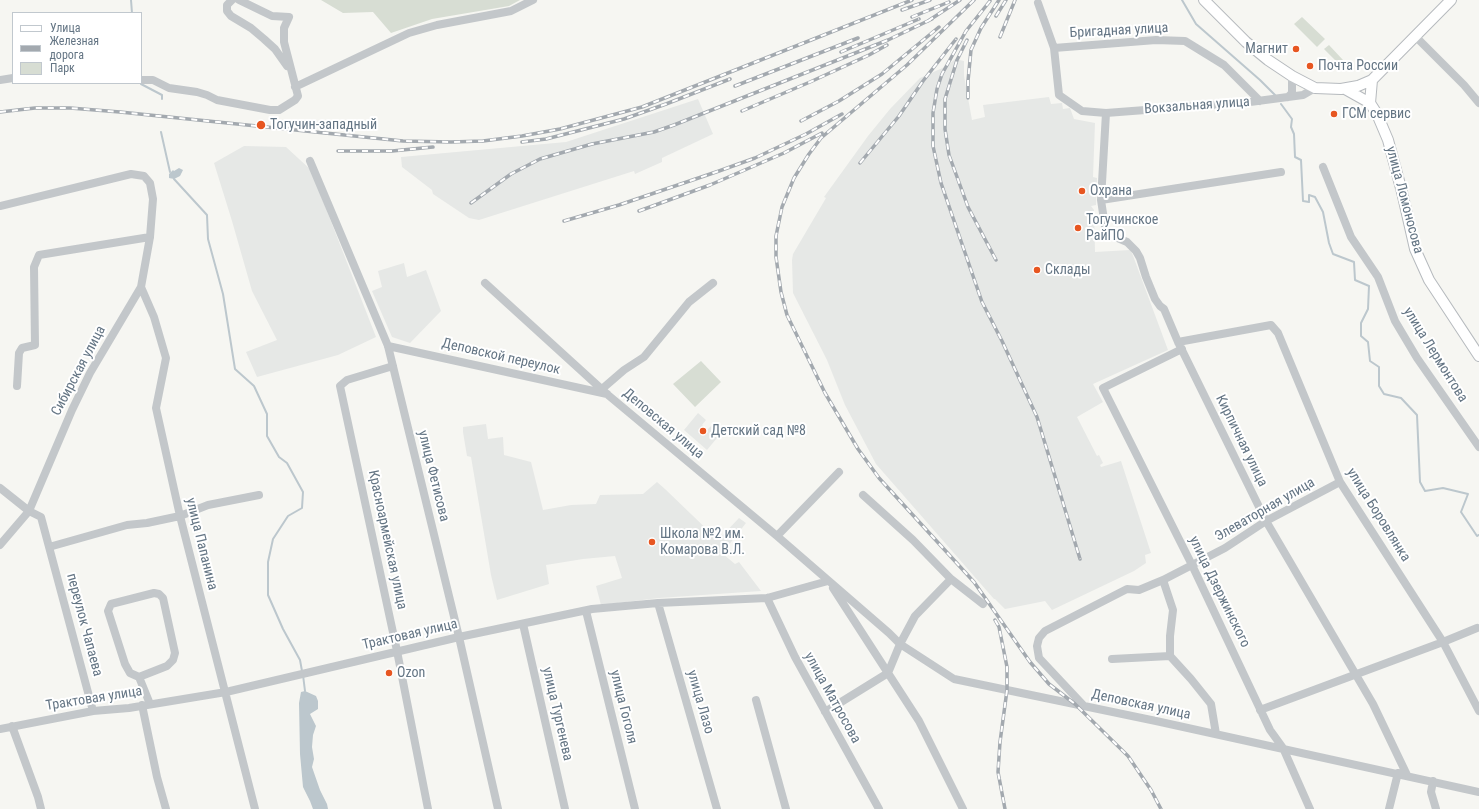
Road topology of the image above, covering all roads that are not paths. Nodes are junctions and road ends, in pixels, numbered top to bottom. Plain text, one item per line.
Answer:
1 (232, 0) edge
2 (239, 0) edge
3 (533, 0) edge
4 (1204, 0) edge
5 (1451, 0) edge
6 (1038, 3) dead end
7 (1416, 36) junction
8 (1054, 48) junction
9 (1292, 76) junction
10 (293, 77) junction
11 (12, 78) edge
12 (0, 80) edge
13 (143, 80) edge
14 (1372, 80) junction
15 (295, 87) junction
16 (1315, 88) junction
17 (1345, 89) junction
18 (1288, 97) junction
19 (1260, 101) junction
20 (1370, 103) junction
21 (1479, 103) edge
22 (1106, 113) junction
23 (310, 161) dead end
24 (1323, 167) dead end
25 (1281, 172) dead end
26 (1101, 200) junction
27 (0, 206) edge
28 (150, 237) junction
29 (485, 283) dead end
30 (713, 283) dead end
31 (141, 287) junction
32 (1180, 345) junction
33 (388, 346) junction
34 (1479, 356) edge
35 (393, 366) junction
36 (17, 386) dead end
37 (605, 392) junction
38 (1479, 447) edge
39 (839, 472) dead end
40 (1340, 482) junction
41 (0, 488) edge
42 (259, 495) dead end
43 (863, 495) dead end
44 (29, 511) junction
45 (180, 516) junction
46 (1266, 521) junction
47 (778, 536) junction
48 (0, 545) edge
49 (49, 546) junction
50 (1192, 565) junction
51 (951, 579) junction
52 (1163, 580) junction
53 (828, 581) junction
54 (767, 598) junction
55 (658, 603) junction
56 (983, 604) dead end
57 (586, 611) junction
58 (523, 624) junction
59 (1476, 628) dead end
60 (459, 637) junction
61 (1443, 642) junction
62 (900, 644) junction
63 (397, 651) junction
64 (1170, 656) junction
65 (1112, 659) dead end
66 (888, 673) junction
67 (1356, 674) junction
68 (139, 677) junction
69 (226, 692) junction
70 (756, 700) dead end
71 (146, 705) junction
72 (1084, 706) junction
73 (1260, 710) junction
74 (93, 711) junction
75 (1479, 711) edge
76 (825, 712) junction
77 (12, 726) junction
78 (0, 729) edge
79 (1216, 734) junction
80 (1283, 748) junction
81 (1402, 774) junction
82 (1433, 781) junction
83 (1479, 792) edge
84 (41, 809) edge
85 (166, 809) edge
86 (255, 809) edge
87 (428, 809) edge
88 (498, 809) edge
89 (565, 809) edge
90 (635, 809) edge
91 (717, 809) edge
92 (786, 809) edge
93 (879, 809) edge
94 (963, 809) edge
95 (1310, 809) edge
96 (1389, 809) edge
97 (1436, 809) edge

1 - 10 street
2 - 10 street
3 - 15 street
4 - 9 main road
5 - 7 main road
6 - 8 street, Вокзальная улица
7 - 14 main road
7 - 21 street
8 - 19 street, Бригадная улица
8 - 22 street, Вокзальная улица
9 - 16 main road
9 - 18 street
10 - 15 street
11 - 12 street
13 - 15 street
14 - 17 main road
14 - 20 main road
16 - 17 main road
16 - 18 street, Вокзальная улица
17 - 20 main road
18 - 19 street, Вокзальная улица
19 - 22 street, Вокзальная улица
20 - 34 main road, улица Ломоносова
22 - 26 street, Кирпичная улица
23 - 33 street, улица Фетисова
24 - 38 street, улица Лермонтова
25 - 26 street
26 - 32 street, Кирпичная улица
27 - 28 street, Сибирская улица
28 - 31 street, Сибирская улица
28 - 36 street
29 - 37 street, Деповская улица
30 - 37 street
31 - 44 street, Сибирская улица
31 - 45 street, улица Папанина
32 - 40 street, улица Боровлянка
32 - 46 street, Кирпичная улица
32 - 50 street, улица Дзержинского
33 - 35 street, улица Фетисова
33 - 37 street, Деповской переулок
35 - 60 street, улица Фетисова
35 - 63 street, Красноармейская улица
37 - 47 street, Деповская улица
39 - 47 street
40 - 46 street, Элеваторная улица
40 - 61 street, улица Боровлянка
41 - 44 street, переулок Чапаева
42 - 45 street
43 - 51 street
44 - 48 street, Сибирская улица
44 - 49 street, переулок Чапаева
45 - 49 street
45 - 69 street, улица Папанина
46 - 50 street, Элеваторная улица
46 - 67 street, Кирпичная улица
47 - 53 street, Деповская улица
49 - 74 street, переулок Чапаева
50 - 52 street, Элеваторная улица
50 - 73 street, улица Дзержинского
51 - 56 street
51 - 62 street
52 - 64 street
52 - 72 street, Элеваторная улица
53 - 54 street, Трактовая улица
53 - 62 street, Деповская улица
53 - 66 street, Деповская улица
54 - 55 street, Трактовая улица
54 - 76 street, улица Матросова
55 - 57 street, Трактовая улица
55 - 91 street, улица Лазо
57 - 58 street, Трактовая улица
57 - 90 street, улица Гоголя
58 - 60 street, Трактовая улица
58 - 89 street, улица Тургенева
59 - 61 street
60 - 63 street, Трактовая улица
60 - 88 street, улица Фетисова
61 - 67 street
61 - 75 street, улица Боровлянка
62 - 66 street
62 - 72 street, Деповская улица
63 - 69 street, Трактовая улица
63 - 87 street, Красноармейская улица
64 - 65 street
64 - 79 street
66 - 76 street
66 - 94 street, Деповская улица
67 - 73 street
67 - 81 street, Кирпичная улица
68 - 68 street
68 - 71 street
69 - 71 street, Трактовая улица
69 - 86 street, улица Папанина
70 - 92 street
71 - 74 street, Трактовая улица
71 - 85 street
72 - 79 street, Деповская улица
73 - 80 street, улица Дзержинского
74 - 77 street, Трактовая улица
76 - 93 street, улица Матросова
77 - 78 street, Трактовая улица
77 - 84 street
79 - 80 street, Деповская улица
80 - 81 street, Деповская улица
80 - 95 street, улица Дзержинского
81 - 82 street, Деповская улица
81 - 96 street
82 - 83 street, Деповская улица
82 - 97 street

